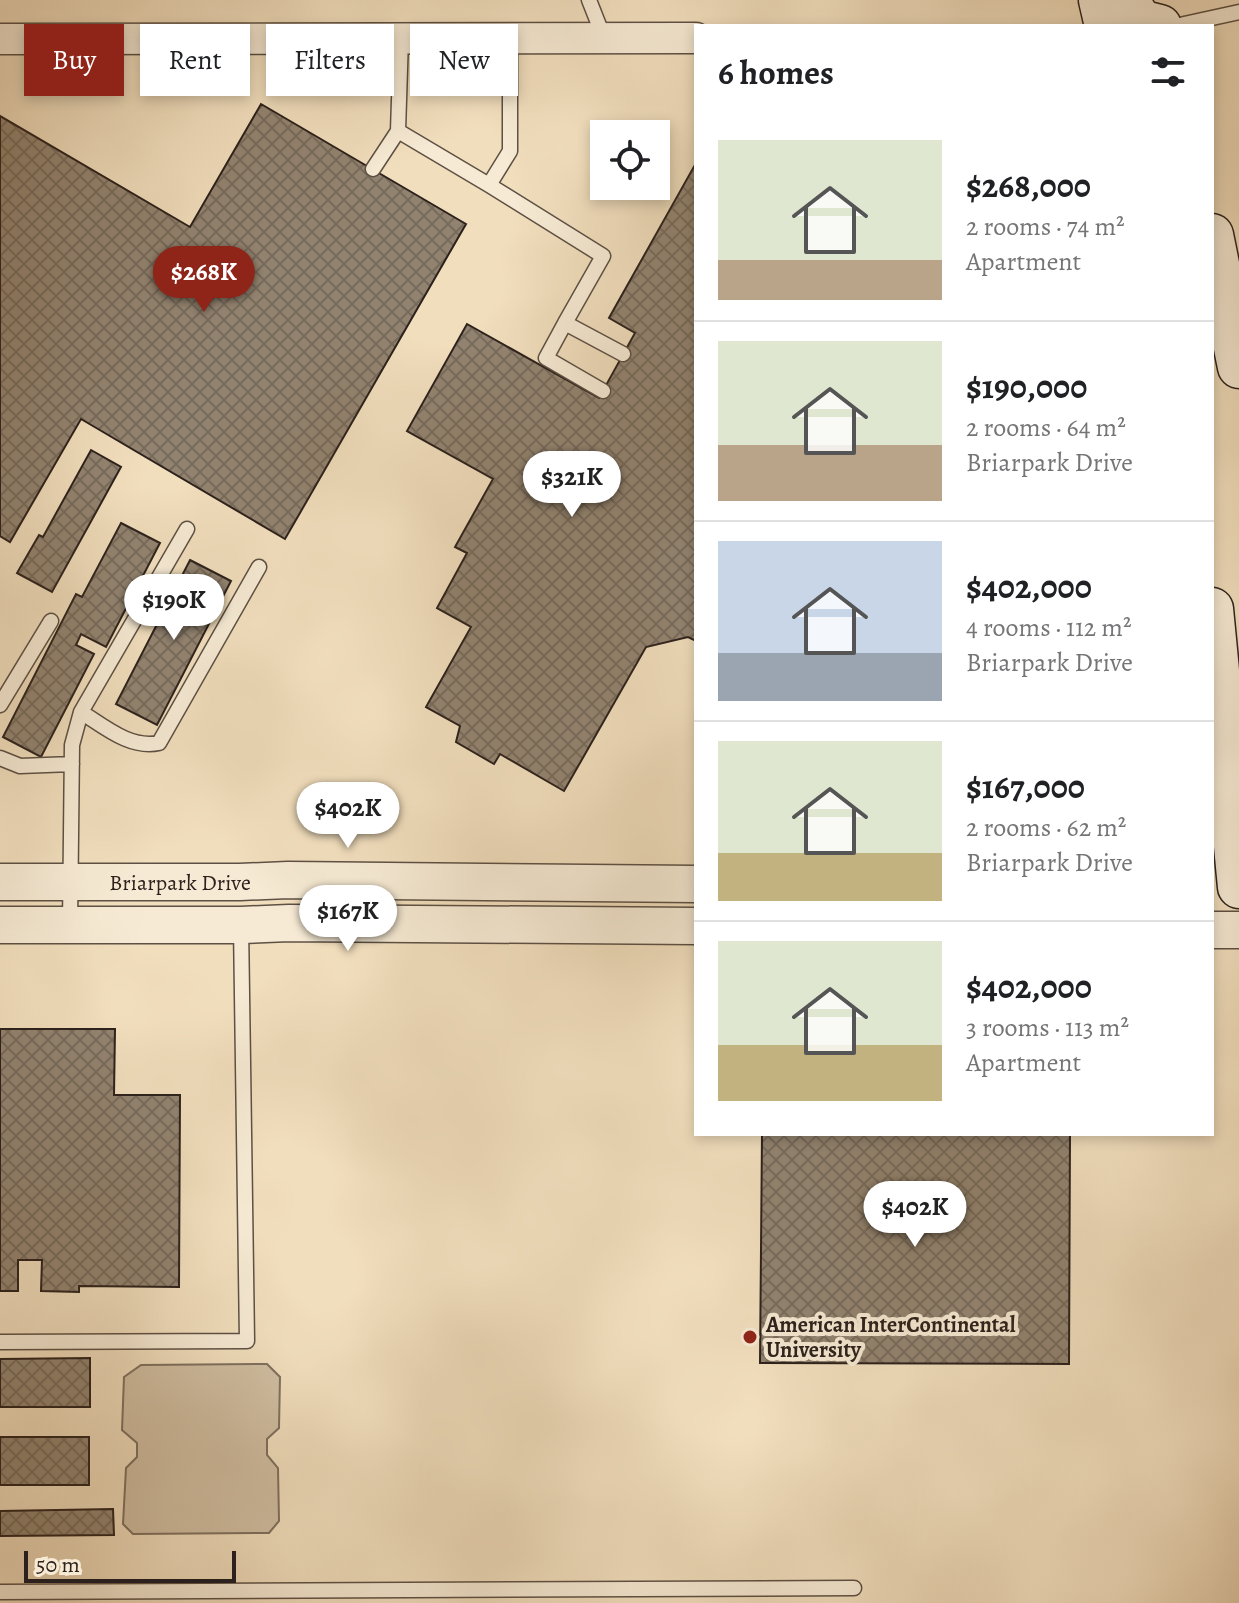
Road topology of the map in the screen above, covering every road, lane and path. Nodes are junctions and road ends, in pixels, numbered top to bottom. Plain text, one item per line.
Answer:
1 (589, 0) edge
2 (1100, 0) edge
3 (1128, 0) edge
4 (1160, 0) edge
5 (1239, 12) edge
6 (1106, 24) edge
7 (1152, 24) edge
8 (1166, 24) edge
9 (1184, 24) edge
10 (401, 38) junction
11 (410, 38) edge
12 (518, 38) edge
13 (604, 38) junction
14 (694, 38) edge
15 (0, 39) edge
16 (510, 96) edge
17 (398, 131) junction
18 (373, 169) dead end
19 (489, 185) junction
20 (1214, 245) edge
21 (565, 323) junction
22 (623, 354) dead end
23 (1239, 367) edge
24 (1214, 377) edge
25 (603, 391) dead end
26 (1239, 395) edge
27 (187, 529) dead end
28 (259, 567) dead end
29 (51, 621) dead end
30 (1214, 630) edge
31 (0, 705) edge
32 (81, 712) junction
33 (0, 758) edge
34 (72, 764) junction
35 (0, 882) edge
36 (70, 882) junction
37 (694, 884) edge
38 (1214, 885) edge
39 (1239, 886) edge
40 (70, 924) junction
41 (0, 925) edge
42 (241, 925) junction
43 (694, 926) edge
44 (1214, 930) edge
45 (1239, 930) edge
46 (0, 1342) edge
47 (854, 1588) dead end
48 (0, 1592) edge

1 - 13 lane
2 - 6 main road
3 - 7 main road
4 - 8 main road
5 - 9 lane
10 - 11 street
10 - 15 street
10 - 17 lane
12 - 13 street
13 - 14 street
16 - 19 lane
17 - 18 lane
17 - 19 lane
19 - 21 lane
20 - 23 main road
21 - 22 lane
21 - 25 lane
24 - 26 main road
27 - 32 lane
28 - 32 lane
29 - 31 lane
30 - 39 main road
32 - 34 lane
33 - 34 lane
34 - 36 lane
35 - 36 street, Briarpark Drive
36 - 37 street, Briarpark Drive
36 - 40 lane
38 - 39 street
40 - 41 street, Briarpark Drive
40 - 42 street, Briarpark Drive
42 - 43 street, Briarpark Drive
42 - 46 lane
44 - 45 street
47 - 48 lane

